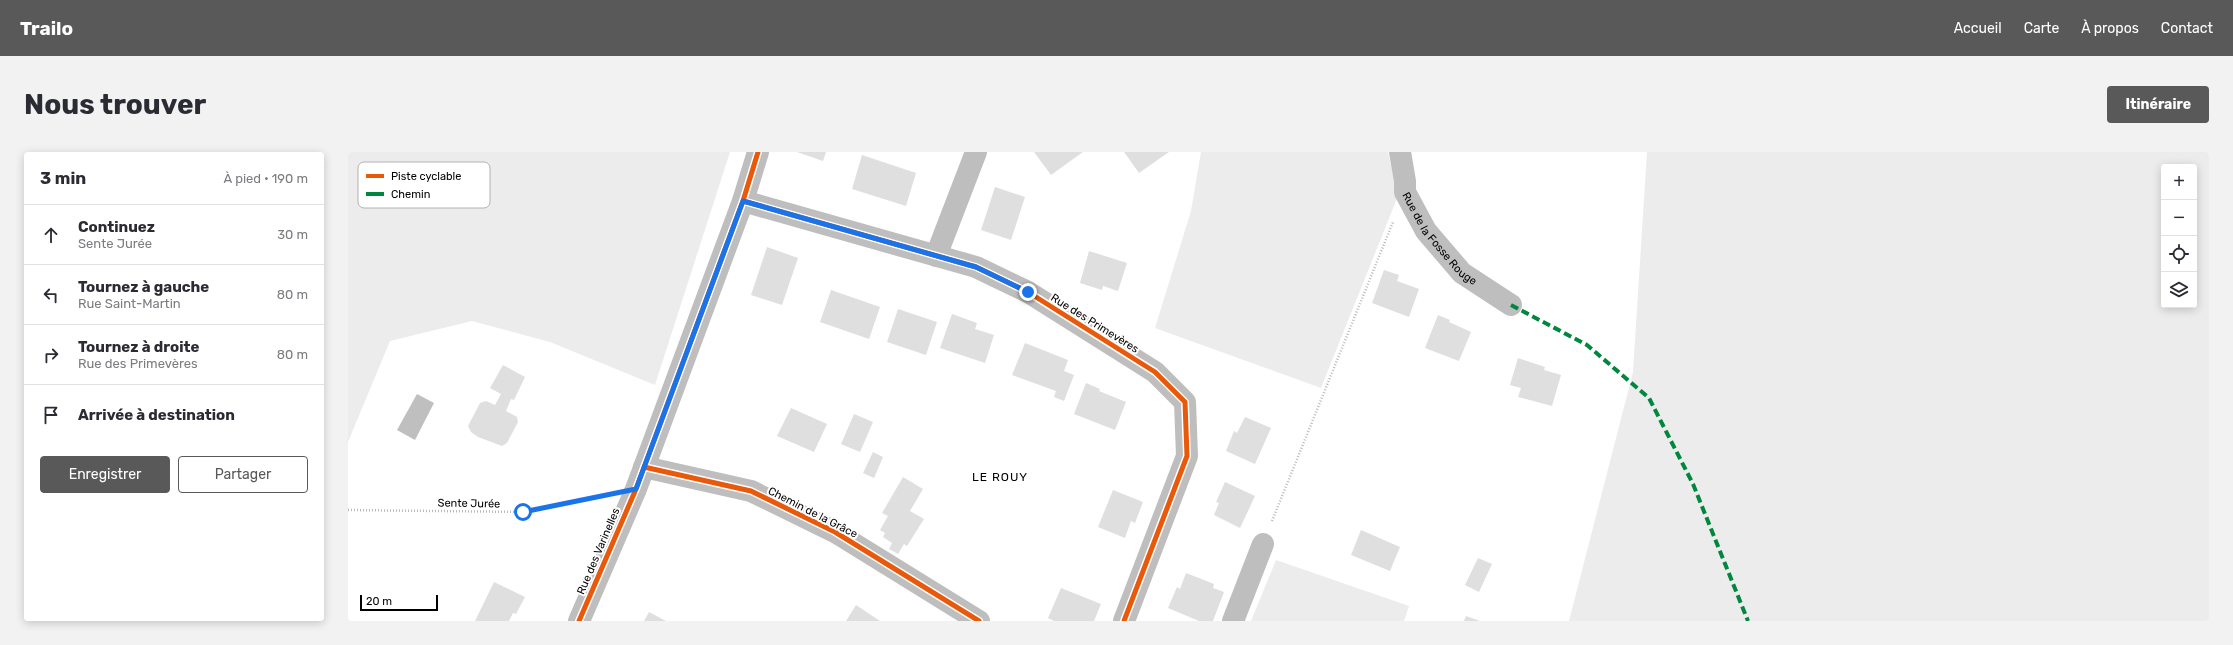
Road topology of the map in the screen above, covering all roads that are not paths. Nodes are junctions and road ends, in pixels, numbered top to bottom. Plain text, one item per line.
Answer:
1 (758, 152) edge
2 (976, 152) edge
3 (1400, 152) edge
4 (743, 201) junction
5 (936, 256) junction
6 (1511, 306) dead end
7 (644, 467) junction
8 (1263, 544) road end
9 (579, 621) edge
10 (979, 621) edge
11 (1124, 621) edge
12 (1233, 621) edge

1 - 4 street, Rue des Varinelles
2 - 5 street
3 - 6 street, Rue de la Fosse Rouge
4 - 5 street, Rue des Primevères
4 - 7 street, Rue des Varinelles
5 - 11 street, Rue des Primevères
7 - 9 street, Rue des Varinelles
7 - 10 street, Chemin de la Grâce
8 - 12 street

